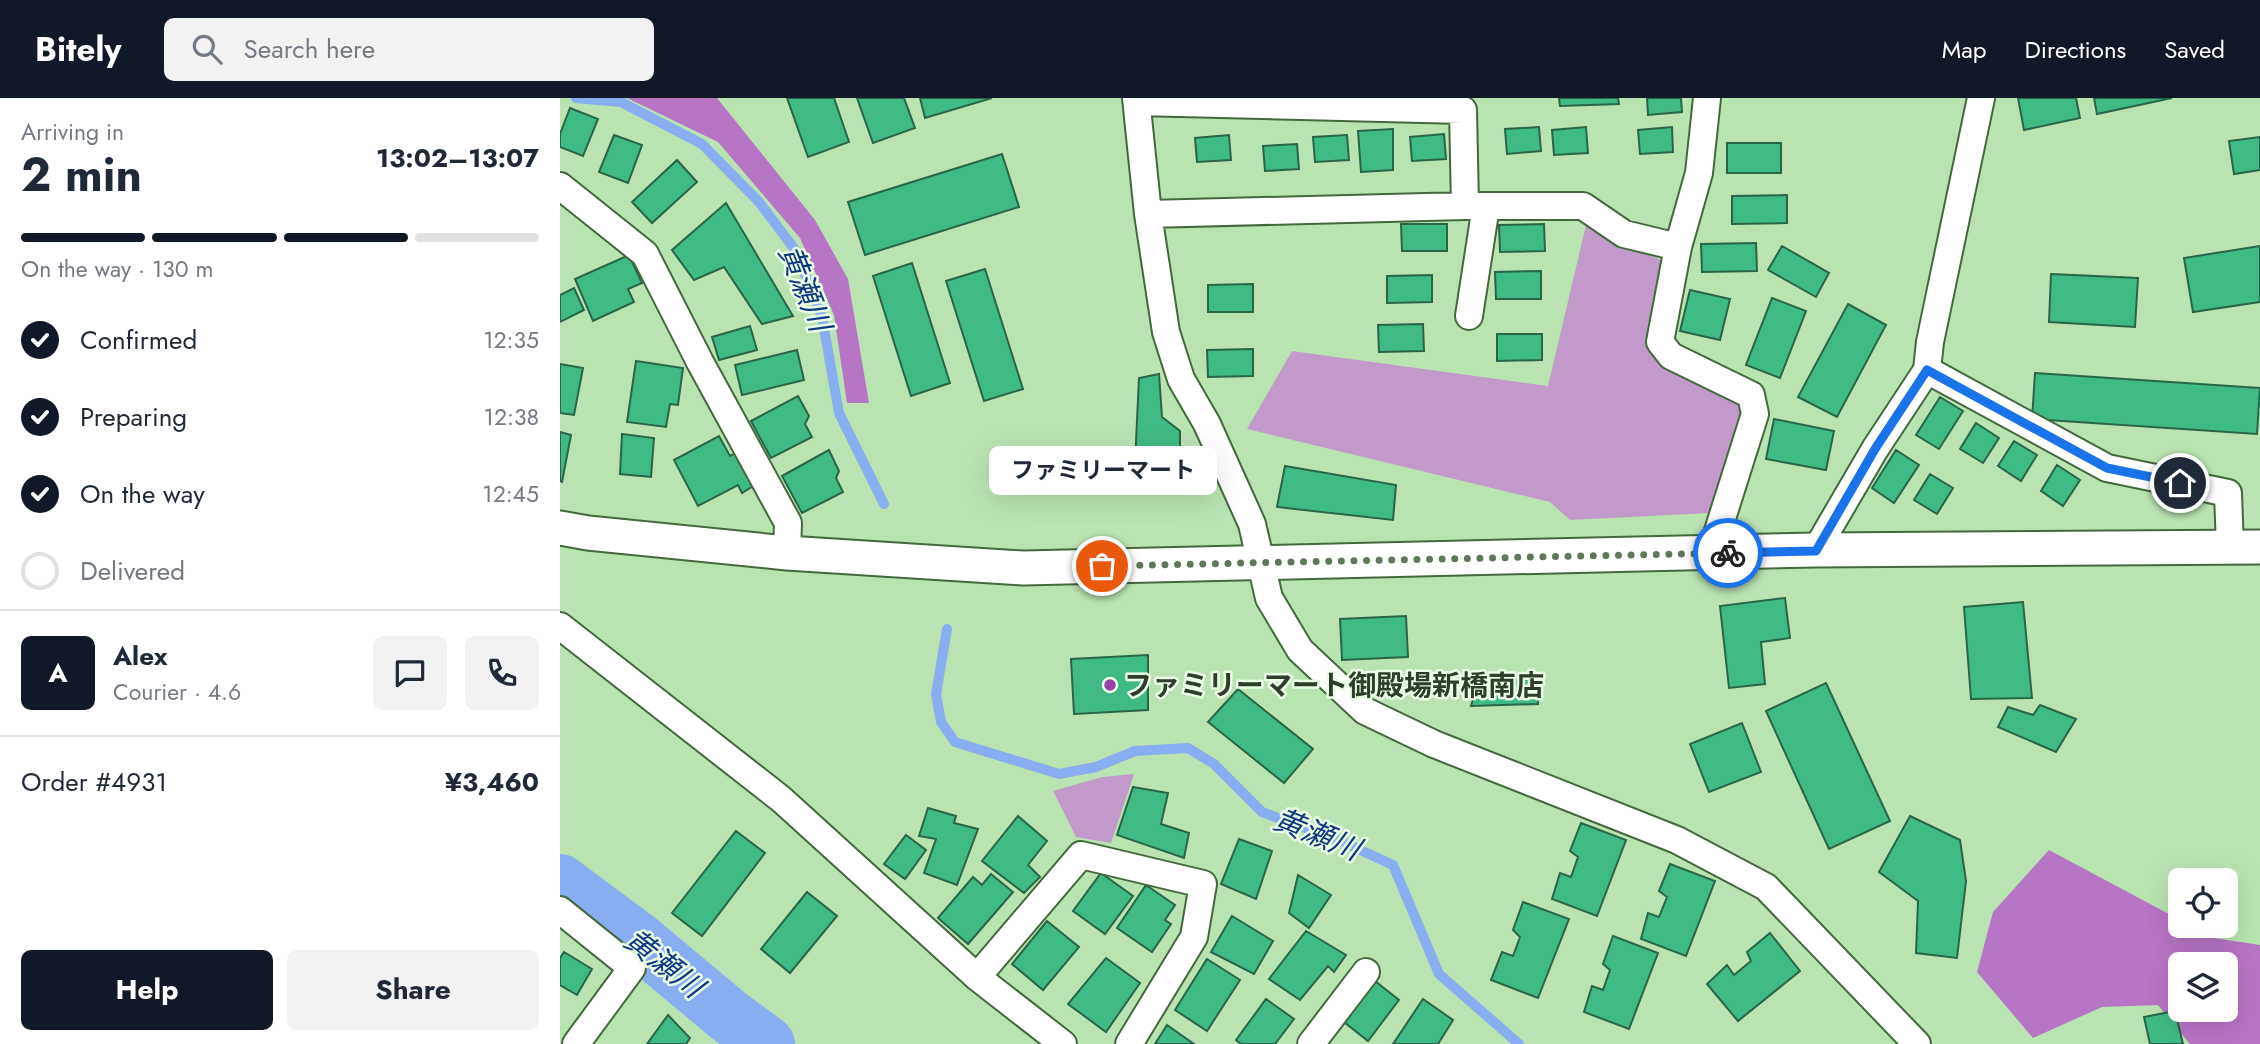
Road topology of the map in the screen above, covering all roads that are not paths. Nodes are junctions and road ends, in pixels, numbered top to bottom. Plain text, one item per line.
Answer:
1 (1707, 98) edge
2 (1982, 98) edge
3 (1137, 100) edge
4 (560, 186) edge
5 (1475, 206) junction
6 (1148, 214) junction
7 (1678, 247) junction
8 (1469, 316) dead end
9 (1927, 370) junction
10 (560, 528) edge
11 (2245, 547) edge
12 (1816, 551) junction
13 (787, 553) junction
14 (1711, 553) junction
15 (1261, 562) junction
16 (560, 626) edge
17 (560, 910) edge
18 (1366, 972) dead end
19 (977, 977) junction
20 (1056, 1042) edge
21 (576, 1044) edge
22 (1129, 1044) edge
23 (1311, 1044) edge
24 (1917, 1044) edge

1 - 7 street
2 - 9 street
3 - 5 street
3 - 6 street
4 - 13 street
5 - 6 street
5 - 7 street
5 - 8 street
6 - 15 street
7 - 14 street
9 - 11 street
9 - 12 street
10 - 13 street
11 - 12 street
12 - 14 street
13 - 15 street
14 - 15 street
15 - 24 street
16 - 19 street
17 - 21 street
18 - 23 street
19 - 20 street
19 - 22 street

